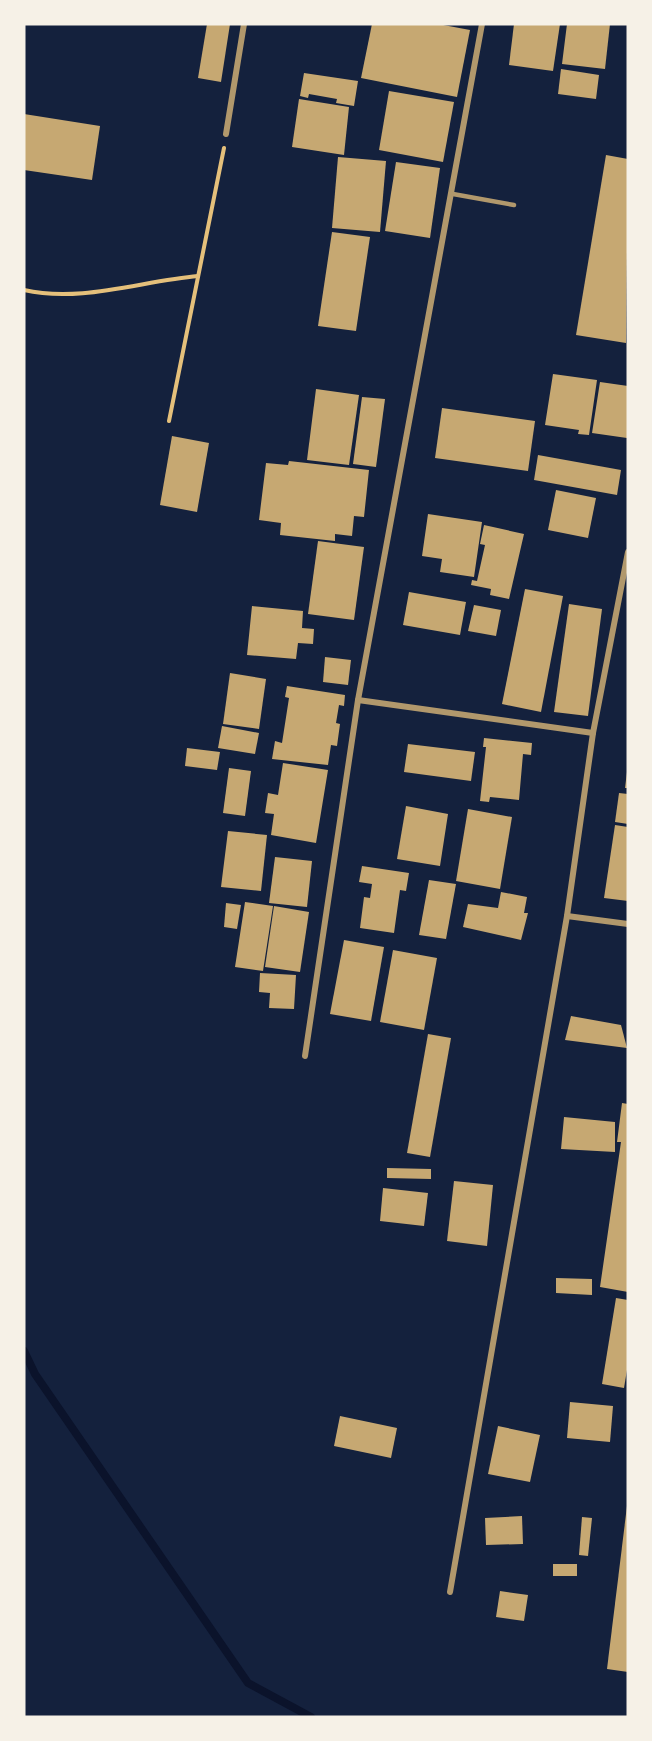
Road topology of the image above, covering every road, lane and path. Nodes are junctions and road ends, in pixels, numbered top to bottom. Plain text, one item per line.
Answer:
1 (244, 24) edge
2 (482, 24) edge
3 (226, 134) joint
4 (453, 194) junction
5 (514, 205) dead end
6 (198, 276) junction
7 (24, 290) edge
8 (169, 421) dead end
9 (628, 552) edge
10 (358, 700) junction
11 (593, 733) junction
12 (567, 916) junction
13 (628, 924) edge
14 (305, 1056) dead end
15 (450, 1592) dead end

1 - 3 street
2 - 4 street
3 - 6 path
4 - 5 lane
4 - 10 street
6 - 7 path
6 - 8 path
9 - 11 street
10 - 11 street
10 - 14 street
11 - 12 street
12 - 13 street
12 - 15 street

